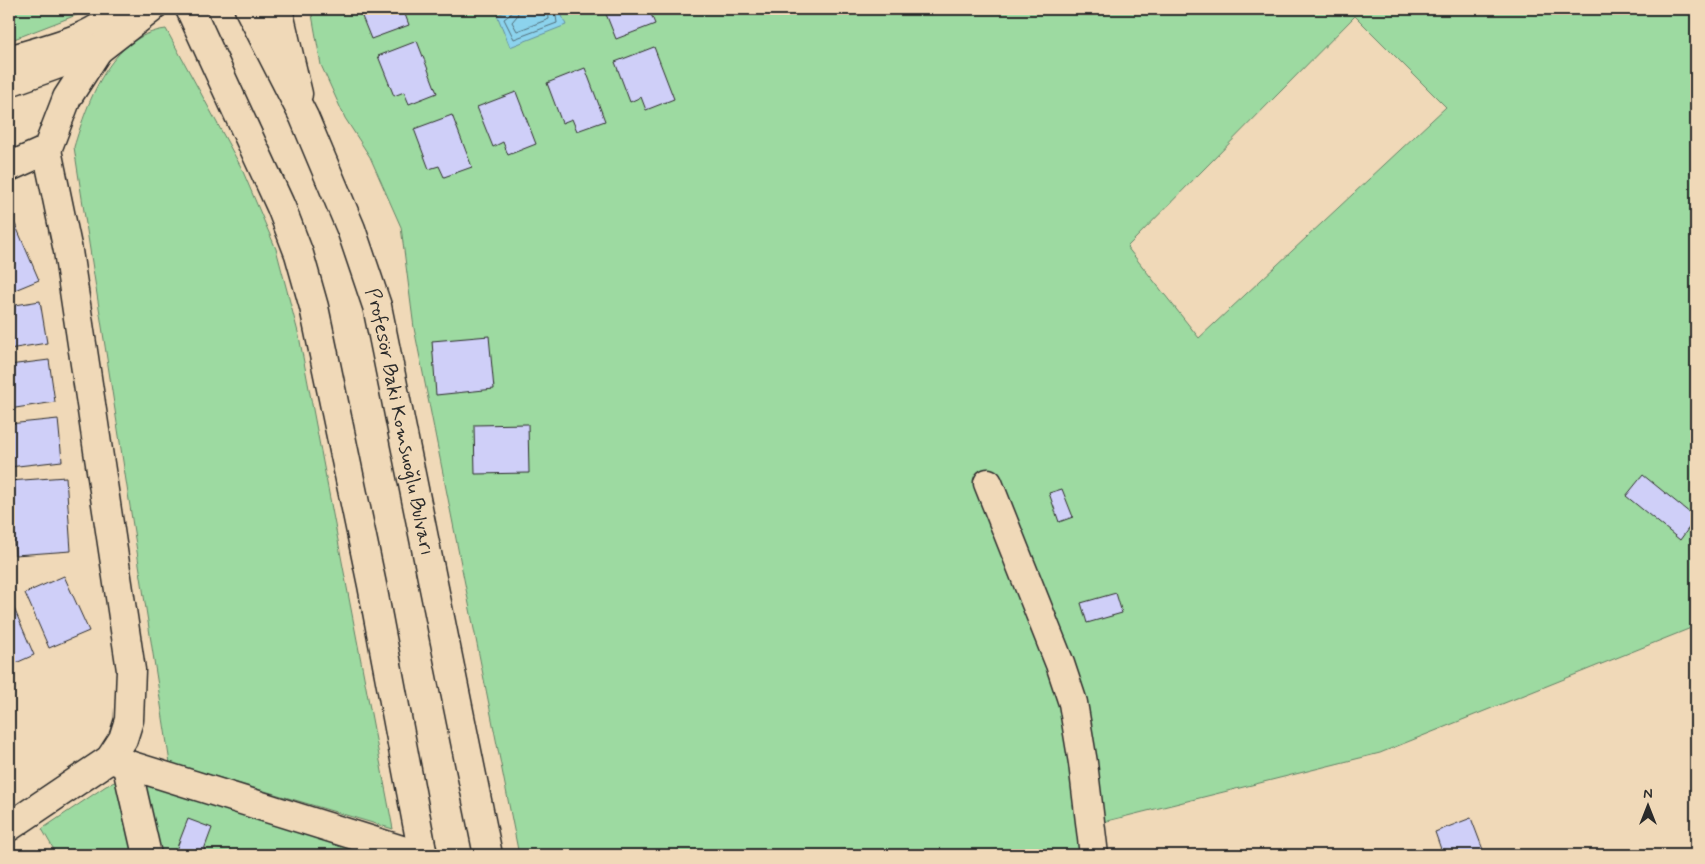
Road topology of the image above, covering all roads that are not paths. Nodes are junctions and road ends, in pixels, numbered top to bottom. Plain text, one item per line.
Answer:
1 (118, 9) edge
2 (151, 9) edge
3 (190, 9) edge
4 (249, 9) edge
5 (278, 9) edge
6 (98, 50) junction
7 (9, 60) edge
8 (9, 82) edge
9 (304, 117) junction
10 (47, 150) junction
11 (9, 167) edge
12 (988, 483) dead end
13 (118, 761) junction
14 (9, 827) edge
15 (147, 855) edge
16 (418, 855) edge
17 (423, 855) edge
18 (488, 855) edge
19 (1094, 855) edge

1 - 7 main road
2 - 6 main road
3 - 17 main road
4 - 9 main road, Profesör Baki Komsuoğlu Bulvarı
5 - 9 main road
6 - 8 main road
6 - 10 main road
9 - 18 main road, Profesör Baki Komsuoğlu Bulvarı
10 - 11 main road
10 - 13 main road
12 - 19 main road
13 - 14 main road
13 - 15 main road
13 - 16 main road

